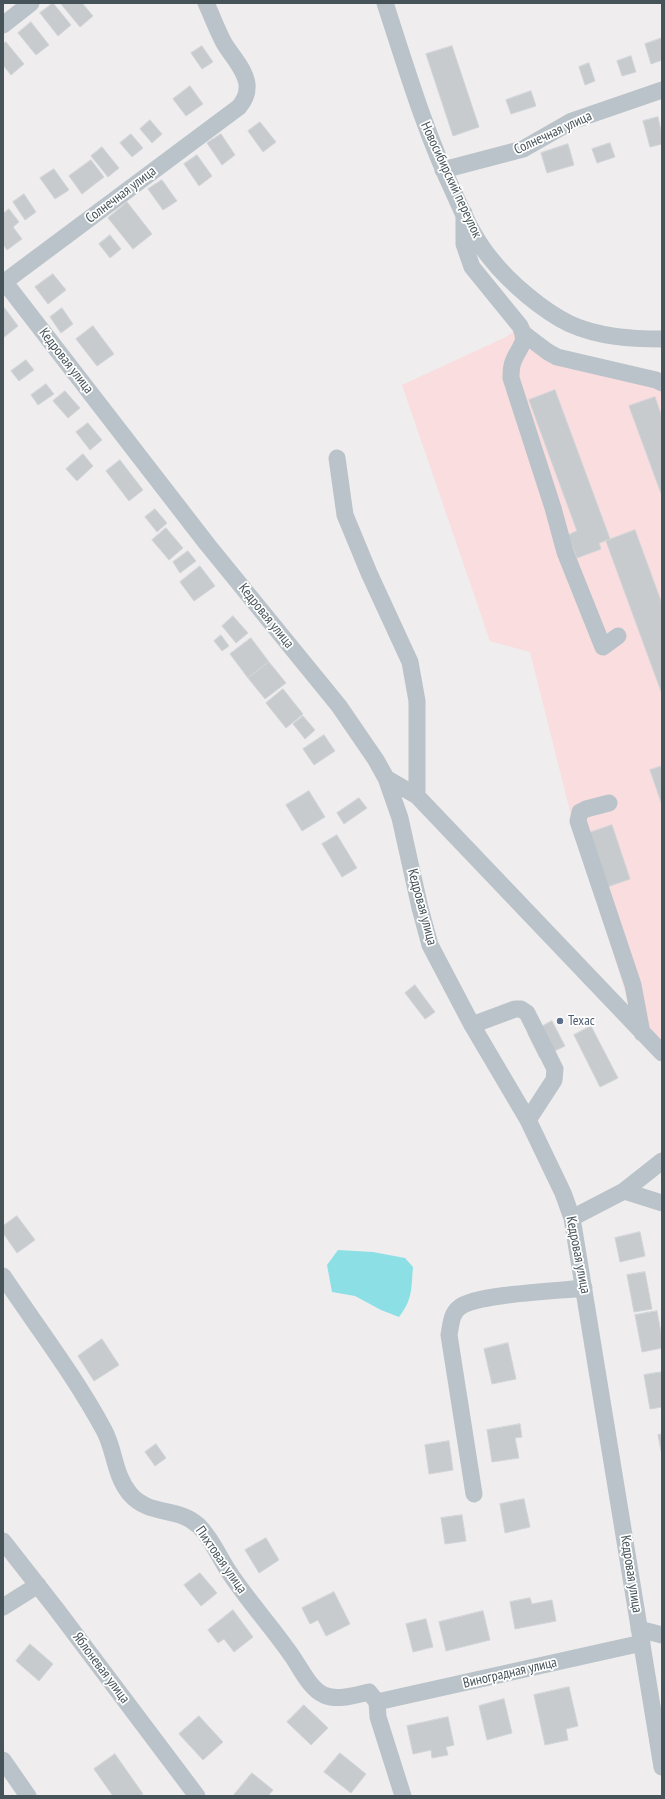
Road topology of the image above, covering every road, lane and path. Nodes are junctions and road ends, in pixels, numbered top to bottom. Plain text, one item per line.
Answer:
1 (31, 3) edge
2 (206, 3) edge
3 (385, 3) edge
4 (3, 25) edge
5 (662, 90) edge
6 (443, 170) junction
7 (464, 214) junction
8 (3, 281) edge
9 (524, 334) junction
10 (662, 339) edge
11 (662, 383) edge
12 (338, 458) dead end
13 (618, 636) dead end
14 (386, 778) junction
15 (417, 796) junction
16 (609, 803) dead end
17 (472, 1025) junction
18 (642, 1033) junction
19 (662, 1053) edge
20 (528, 1120) junction
21 (662, 1161) edge
22 (624, 1191) junction
23 (662, 1203) edge
24 (572, 1218) junction
25 (3, 1276) edge
26 (584, 1288) junction
27 (474, 1494) dead end
28 (3, 1541) edge
29 (38, 1585) junction
30 (3, 1607) edge
31 (662, 1635) edge
32 (641, 1636) junction
33 (377, 1702) junction
34 (3, 1760) edge
35 (662, 1767) edge
36 (28, 1796) edge
37 (198, 1796) edge
38 (402, 1796) edge

1 - 4 street
2 - 8 street, Солнечная улица
3 - 6 street, Новосибирский переулок
5 - 6 street, Солнечная улица
6 - 7 street, Новосибирский переулок
7 - 9 street
7 - 10 street, Новосибирский переулок
8 - 14 street, Кедровая улица
9 - 11 street
9 - 13 street
12 - 15 street
14 - 15 street
14 - 17 street, Кедровая улица
15 - 18 street
16 - 18 street
17 - 20 street, Кедровая улица
17 - 20 street
18 - 19 street
20 - 24 street, Кедровая улица
21 - 22 street
22 - 23 street
22 - 24 street
24 - 26 street, Кедровая улица
25 - 33 street, Пихтовая улица
26 - 27 street
26 - 32 street, Кедровая улица
28 - 29 street, Яблоневая улица
29 - 30 street
29 - 37 street, Яблоневая улица
31 - 32 street
32 - 33 street, Виноградная улица
32 - 35 street, Кедровая улица
33 - 38 street
34 - 36 street

